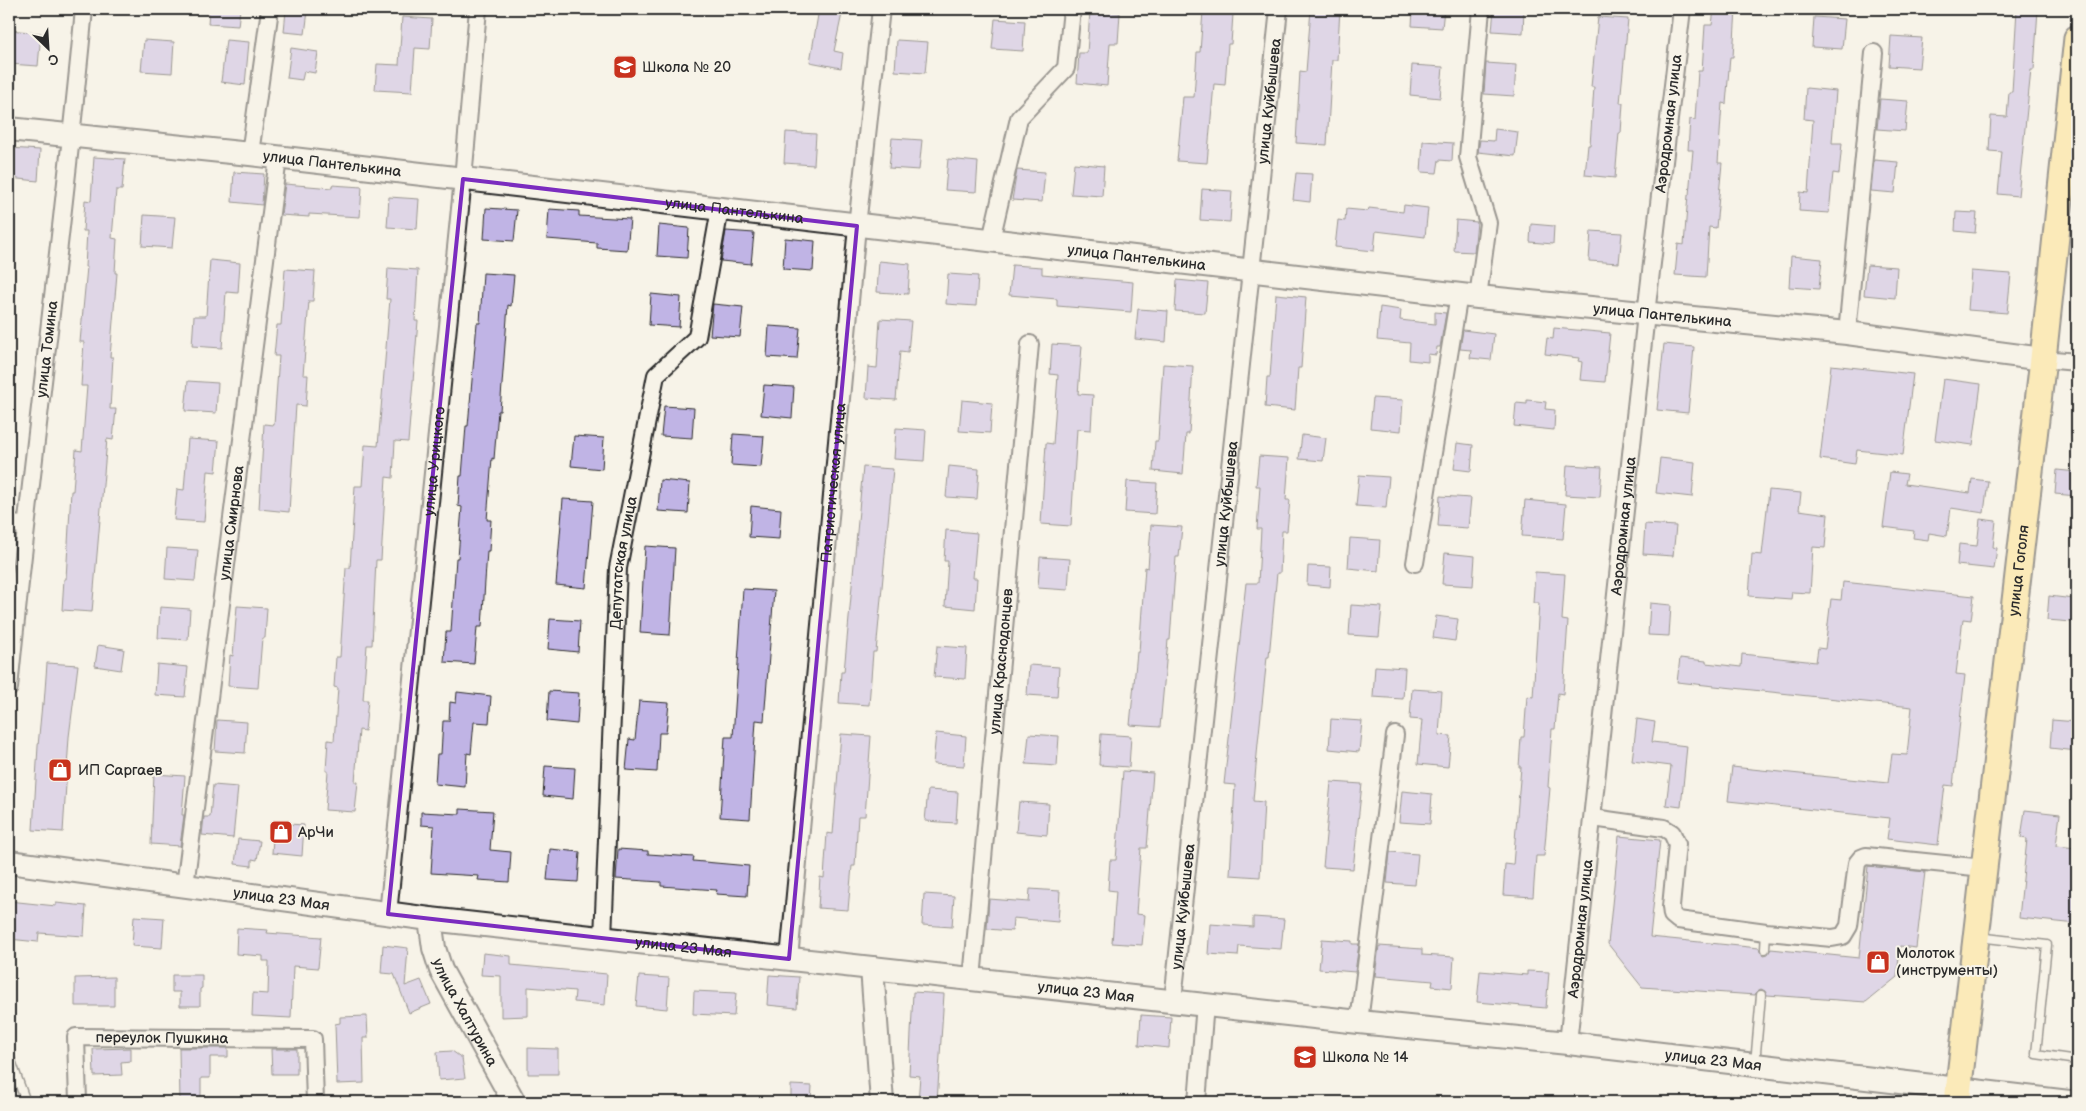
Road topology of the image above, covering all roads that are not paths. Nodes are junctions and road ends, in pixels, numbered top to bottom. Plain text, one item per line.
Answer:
1 (84, 9) edge
2 (270, 9) edge
3 (478, 9) edge
4 (881, 9) edge
5 (1072, 9) edge
6 (1279, 9) edge
7 (1481, 9) edge
8 (1682, 9) edge
9 (2077, 38) edge
10 (1874, 54) dead end
11 (9, 129) edge
12 (72, 135) junction
13 (250, 154) junction
14 (278, 158) junction
15 (463, 179) junction
16 (720, 209) junction
17 (857, 226) junction
18 (991, 240) junction
19 (1252, 271) junction
20 (1469, 296) junction
21 (1646, 314) junction
22 (1847, 334) junction
23 (1030, 344) dead end
24 (2043, 359) junction
25 (2077, 362) edge
26 (17, 524) edge
27 (1415, 563) dead end
28 (9, 688) edge
29 (1395, 735) dead end
30 (1593, 818) junction
31 (9, 862) edge
32 (1984, 868) junction
33 (185, 886) junction
34 (388, 914) junction
35 (430, 919) junction
36 (1766, 932) junction
37 (1976, 937) junction
38 (603, 938) junction
39 (1765, 949) dead end
40 (789, 959) junction
41 (872, 968) junction
42 (972, 979) junction
43 (1761, 995) dead end
44 (1173, 1000) junction
45 (1205, 1004) junction
46 (1359, 1022) junction
47 (1568, 1043) junction
48 (9, 1054) edge
49 (2077, 1060) edge
50 (1754, 1066) junction
51 (1958, 1096) edge
52 (26, 1102) edge
53 (78, 1102) edge
54 (315, 1102) edge
55 (514, 1102) edge
56 (882, 1102) edge
57 (1196, 1102) edge
58 (2069, 1102) edge

1 - 12 street, улица Томина
2 - 13 street
3 - 15 street, улица Урицкого
4 - 17 street, Патриотическая улица
5 - 18 street
6 - 19 street, улица Куйбышева
7 - 20 street
8 - 21 street, Аэродромная улица
9 - 24 main road, улица Гоголя
10 - 22 street
11 - 12 main road, улица Пантелькина
12 - 13 main road, улица Пантелькина
12 - 26 street, улица Томина
13 - 14 main road, улица Пантелькина
14 - 15 main road, улица Пантелькина
14 - 33 street, улица Смирнова
15 - 16 main road, улица Пантелькина
15 - 34 street, улица Урицкого
16 - 17 main road, улица Пантелькина
16 - 38 street, Депутатская улица
17 - 18 main road, улица Пантелькина
17 - 40 street, Патриотическая улица
18 - 19 main road, улица Пантелькина
19 - 20 main road, улица Пантелькина
19 - 44 street, улица Куйбышева
20 - 21 main road, улица Пантелькина
20 - 27 street
21 - 22 main road, улица Пантелькина
21 - 30 street, Аэродромная улица
22 - 24 main road, улица Пантелькина
23 - 42 street, улица Краснодонцев
24 - 25 street, улица Пантелькина
24 - 32 main road, улица Гоголя
26 - 28 street, улица Томина
29 - 46 street
30 - 36 street
30 - 47 street, Аэродромная улица
31 - 33 main road, улица 23 Мая
32 - 36 street
32 - 37 main road, улица Гоголя
33 - 34 main road, улица 23 Мая
34 - 35 main road, улица 23 Мая
35 - 38 main road, улица 23 Мая
35 - 55 main road, улица Халтурина
36 - 39 lane
37 - 49 lane
37 - 51 main road, улица Гоголя
38 - 40 main road, улица 23 Мая
40 - 41 main road, улица 23 Мая
41 - 42 main road, улица 23 Мая
41 - 56 main road
42 - 44 main road, улица 23 Мая
43 - 50 lane
44 - 45 main road, улица 23 Мая
45 - 46 main road, улица 23 Мая
45 - 57 street
46 - 47 main road, улица 23 Мая
47 - 50 main road, улица 23 Мая
48 - 52 lane
50 - 51 main road, улица 23 Мая
51 - 58 main road, улица 23 Мая
53 - 54 street, переулок Пушкина

